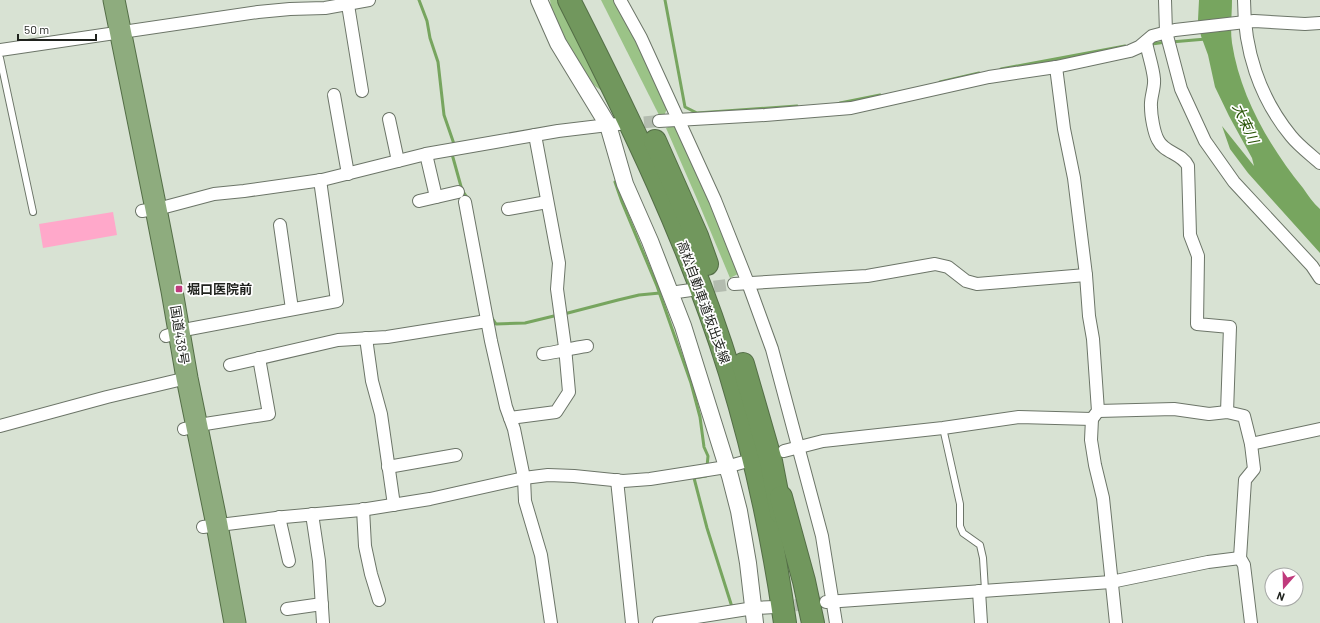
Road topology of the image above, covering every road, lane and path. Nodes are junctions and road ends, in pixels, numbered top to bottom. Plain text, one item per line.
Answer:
1 (100, 0) edge
2 (114, 0) edge
3 (369, 0) edge
4 (539, 0) edge
5 (569, 0) edge
6 (586, 0) edge
7 (620, 0) edge
8 (1165, 0) edge
9 (1244, 0) edge
10 (289, 4) edge
11 (348, 5) junction
12 (1242, 23) junction
13 (1320, 23) edge
14 (114, 34) junction
15 (1170, 36) junction
16 (1146, 42) junction
17 (0, 50) edge
18 (0, 58) edge
19 (1056, 67) junction
20 (362, 91) dead end
21 (334, 95) dead end
22 (389, 119) dead end
23 (679, 120) junction
24 (659, 121) tunnel mouth
25 (614, 125) junction
26 (535, 135) junction
27 (426, 154) junction
28 (398, 161) junction
29 (1320, 163) edge
30 (348, 174) junction
31 (320, 180) junction
32 (436, 197) junction
33 (418, 201) dead end
34 (547, 202) junction
35 (508, 209) dead end
36 (149, 210) junction
37 (33, 212) dead end
38 (280, 224) dead end
39 (1086, 275) junction
40 (1320, 278) edge
41 (748, 283) junction
42 (734, 284) tunnel mouth
43 (691, 290) tunnel mouth
44 (670, 293) junction
45 (292, 309) junction
46 (488, 321) junction
47 (173, 334) junction
48 (366, 338) junction
49 (587, 346) dead end
50 (565, 350) junction
51 (543, 354) dead end
52 (259, 358) junction
53 (230, 365) dead end
54 (181, 379) junction
55 (1227, 412) junction
56 (1095, 415) junction
57 (510, 418) junction
58 (0, 426) edge
59 (190, 427) junction
60 (943, 428) junction
61 (1320, 429) edge
62 (1251, 444) junction
63 (798, 447) junction
64 (456, 455) dead end
65 (778, 456) junction
66 (744, 462) dead end
67 (388, 467) junction
68 (726, 467) junction
69 (524, 478) junction
70 (617, 480) junction
71 (394, 505) junction
72 (363, 509) junction
73 (312, 514) junction
74 (279, 517) junction
75 (210, 526) junction
76 (1240, 558) junction
77 (289, 561) dead end
78 (1111, 582) junction
79 (982, 591) junction
80 (379, 600) dead end
81 (829, 601) junction
82 (322, 604) junction
83 (287, 609) dead end
84 (755, 615) edge
85 (780, 615) edge
86 (222, 623) edge
87 (236, 623) edge
88 (323, 623) edge
89 (551, 623) edge
90 (632, 623) edge
91 (659, 623) edge
92 (800, 623) edge
93 (813, 623) edge
94 (836, 623) edge
95 (981, 623) edge
96 (1116, 623) edge
97 (1251, 623) edge

1 - 14 highway, 国道438号
2 - 14 highway, 国道438号
3 - 11 street
4 - 25 street
5 - 85 highway, 高松自動車道坂出支線
6 - 65 highway, 高松自動車道坂出支線
7 - 23 street
8 - 15 street
9 - 12 street
10 - 11 street
10 - 14 street
11 - 20 street
12 - 13 street
12 - 15 street
12 - 29 street
14 - 17 street
14 - 36 highway, 国道438号
15 - 16 street
15 - 40 street
16 - 19 street
16 - 55 street
18 - 37 lane
19 - 23 street
19 - 39 street
21 - 30 street
22 - 28 street
23 - 24 street
23 - 41 street
25 - 26 street
25 - 44 street
26 - 27 street
26 - 34 street
27 - 28 street
27 - 32 street
28 - 30 street
30 - 31 street
31 - 36 street
31 - 45 street
32 - 33 street
32 - 46 street
34 - 35 street
34 - 50 street
36 - 47 highway, 国道438号
38 - 45 street
39 - 41 street
39 - 56 street
41 - 42 street
41 - 63 street
43 - 44 street
44 - 68 street
45 - 47 street
46 - 48 street
46 - 57 street
47 - 54 highway, 国道438号
48 - 52 street
48 - 67 street
49 - 50 street
50 - 51 street
50 - 57 street
52 - 53 street
52 - 59 street
54 - 58 street
54 - 59 highway, 国道438号
55 - 56 street
55 - 62 street
56 - 60 street
56 - 78 street
57 - 69 street
59 - 75 highway, 国道438号
60 - 63 street
60 - 79 lane
61 - 62 street
62 - 76 street
63 - 65 street
63 - 81 street
64 - 67 street
65 - 92 highway, 高松自動車道坂出支線
65 - 93 highway
66 - 68 street
67 - 71 street
68 - 70 street
68 - 84 street
69 - 70 street
69 - 71 street
69 - 89 street
70 - 90 street
71 - 72 street
72 - 73 street
72 - 80 street
73 - 74 street
73 - 82 street
74 - 75 street
74 - 77 street
75 - 86 highway, 国道438号
75 - 87 highway, 国道438号
76 - 78 street
76 - 97 street
78 - 79 street
78 - 96 street
79 - 81 street
79 - 95 street
81 - 94 street
82 - 83 street
82 - 88 street
84 - 85 street
84 - 91 street

